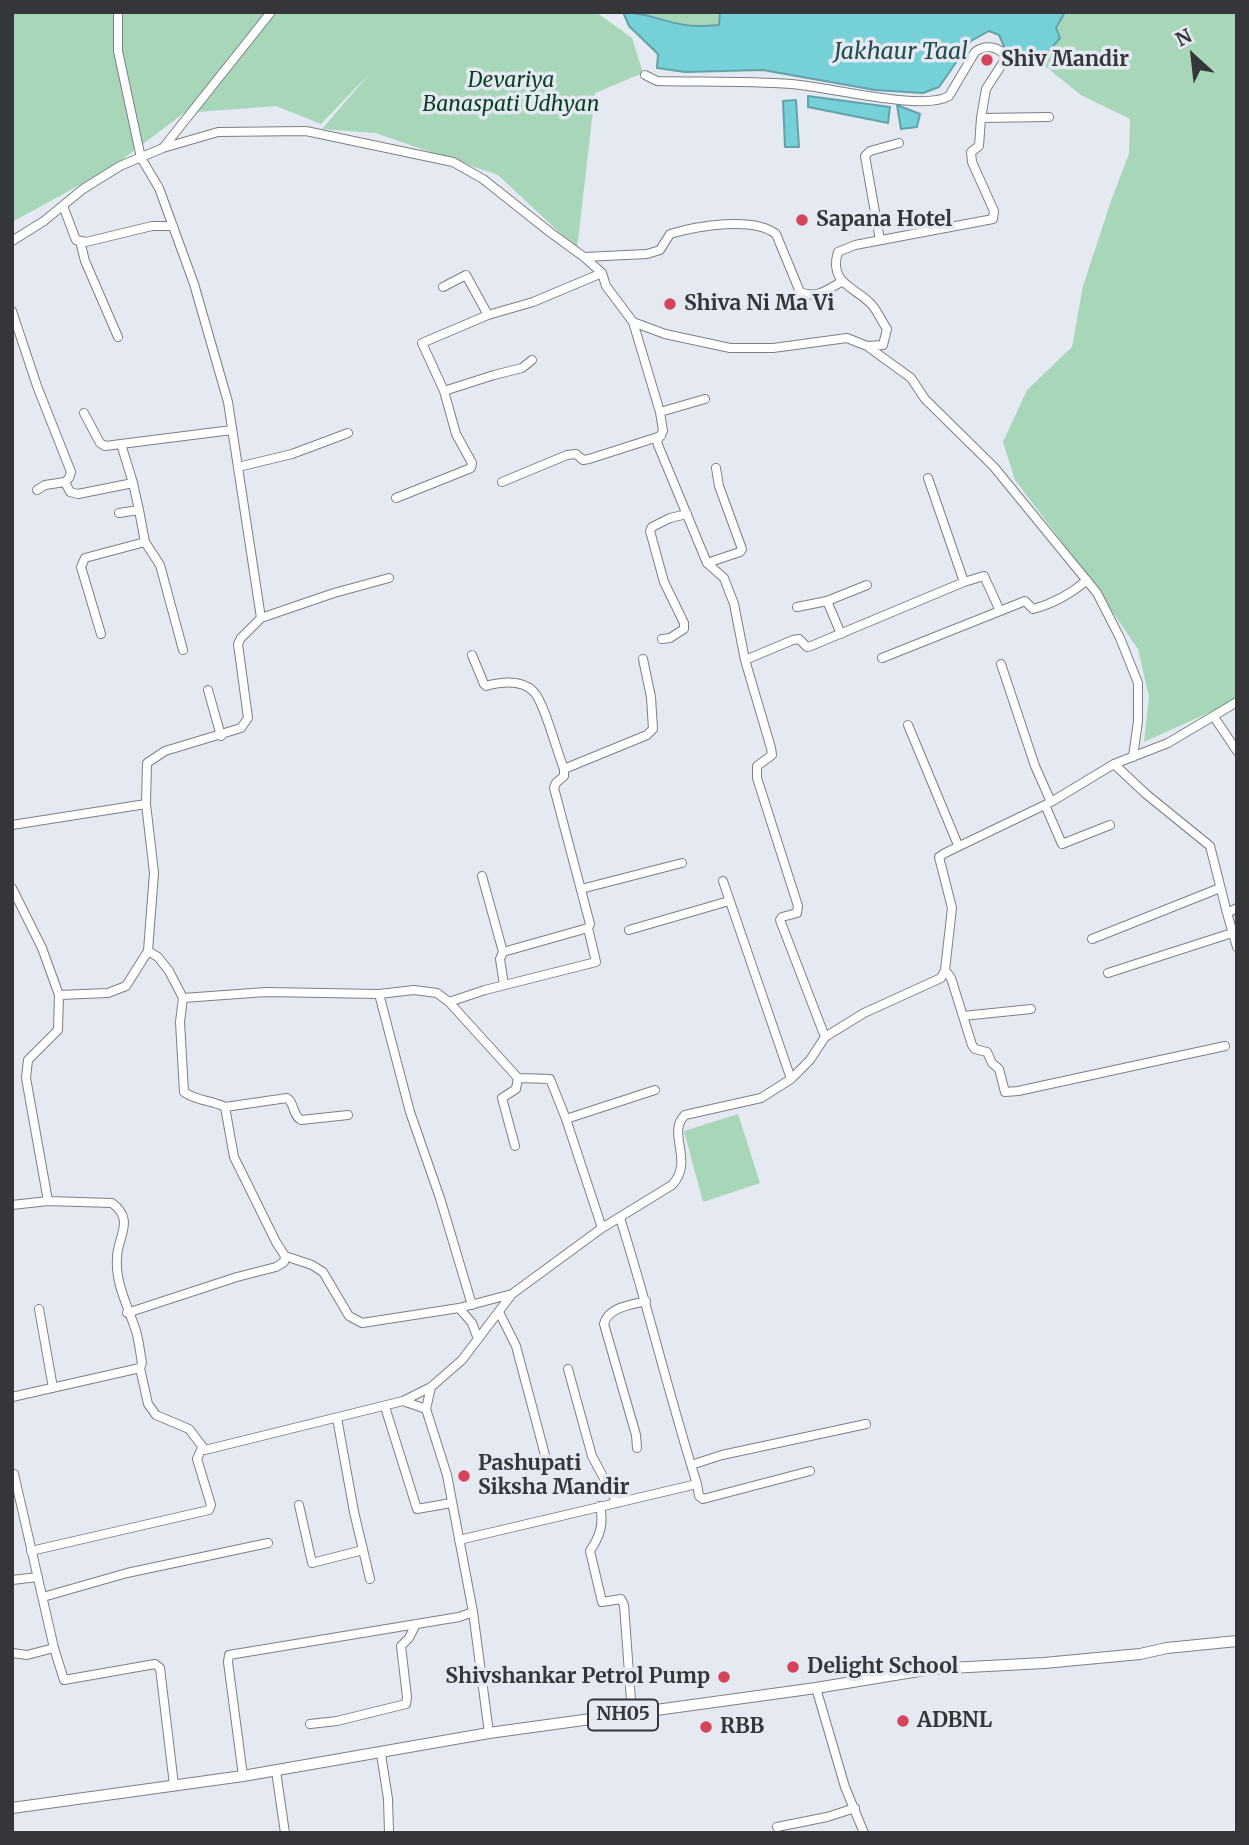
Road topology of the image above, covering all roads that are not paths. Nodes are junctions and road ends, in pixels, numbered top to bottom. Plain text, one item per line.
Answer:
1 (118, 12) edge
2 (271, 12) edge
3 (645, 75) dead end
4 (1049, 117) dead end
5 (981, 118) junction
6 (898, 143) dead end
7 (163, 148) junction
8 (141, 158) junction
9 (63, 206) junction
10 (173, 226) junction
11 (880, 240) junction
12 (12, 241) edge
13 (80, 241) junction
14 (584, 257) junction
15 (602, 273) junction
16 (841, 282) junction
17 (443, 287) dead end
18 (12, 311) edge
19 (488, 315) junction
20 (633, 322) junction
21 (118, 337) dead end
22 (867, 346) junction
23 (532, 360) dead end
24 (444, 391) junction
25 (705, 399) dead end
26 (660, 412) junction
27 (84, 413) dead end
28 (232, 430) junction
29 (348, 433) dead end
30 (661, 436) junction
31 (121, 444) junction
32 (238, 467) junction
33 (716, 468) dead end
34 (928, 478) dead end
35 (65, 482) junction
36 (502, 482) dead end
37 (133, 483) junction
38 (37, 490) dead end
39 (396, 498) dead end
40 (139, 510) junction
41 (119, 513) dead end
42 (687, 514) junction
43 (145, 542) junction
44 (707, 563) junction
45 (389, 578) dead end
46 (1087, 580) junction
47 (964, 582) junction
48 (867, 585) dead end
49 (827, 601) junction
50 (797, 607) dead end
51 (1000, 611) junction
52 (261, 618) junction
53 (101, 634) dead end
54 (841, 634) junction
55 (662, 639) dead end
56 (183, 650) dead end
57 (472, 655) dead end
58 (882, 658) dead end
59 (643, 659) dead end
60 (745, 660) junction
61 (1001, 664) dead end
62 (208, 690) dead end
63 (1237, 702) edge
64 (1214, 717) junction
65 (908, 725) dead end
66 (221, 736) junction
67 (1237, 751) edge
68 (1133, 757) junction
69 (1114, 764) junction
70 (565, 769) junction
71 (1048, 803) junction
72 (146, 804) junction
73 (12, 825) edge
74 (1110, 825) dead end
75 (958, 845) junction
76 (682, 863) dead end
77 (481, 876) dead end
78 (723, 881) dead end
79 (12, 888) edge
80 (1220, 888) junction
81 (581, 889) junction
82 (729, 901) junction
83 (1237, 908) edge
84 (1227, 913) junction
85 (588, 928) junction
86 (629, 930) dead end
87 (1232, 933) junction
88 (1092, 939) dead end
89 (1237, 947) edge
90 (148, 951) junction
91 (503, 952) junction
92 (945, 970) junction
93 (1108, 973) dead end
94 (504, 985) junction
95 (379, 994) junction
96 (59, 995) junction
97 (183, 998) junction
98 (449, 1002) junction
99 (1031, 1009) dead end
100 (963, 1016) junction
101 (825, 1037) junction
102 (1225, 1046) dead end
103 (518, 1078) junction
104 (791, 1079) junction
105 (655, 1090) dead end
106 (225, 1107) junction
107 (348, 1115) dead end
108 (566, 1119) junction
109 (515, 1146) dead end
110 (48, 1201) junction
111 (12, 1205) edge
112 (620, 1218) junction
113 (602, 1228) junction
114 (285, 1256) junction
115 (512, 1294) junction
116 (646, 1301) junction
117 (472, 1305) junction
118 (459, 1308) junction
119 (39, 1309) dead end
120 (499, 1312) junction
121 (127, 1313) junction
122 (478, 1339) junction
123 (140, 1368) junction
124 (568, 1368) dead end
125 (431, 1387) junction
126 (52, 1388) junction
127 (12, 1397) edge
128 (403, 1401) junction
129 (385, 1406) junction
130 (426, 1409) junction
131 (337, 1418) junction
132 (866, 1424) dead end
133 (202, 1448) junction
134 (637, 1448) dead end
135 (545, 1455) dead end
136 (691, 1465) junction
137 (13, 1471) edge
138 (810, 1471) dead end
139 (697, 1484) junction
140 (451, 1503) junction
141 (617, 1503) junction
142 (299, 1505) dead end
143 (600, 1507) junction
144 (460, 1540) junction
145 (268, 1543) dead end
146 (363, 1550) junction
147 (31, 1551) junction
148 (38, 1577) junction
149 (370, 1578) dead end
150 (12, 1580) edge
151 (43, 1597) junction
152 (473, 1612) junction
153 (416, 1624) junction
154 (1237, 1641) edge
155 (54, 1648) junction
156 (12, 1653) edge
157 (816, 1688) junction
158 (632, 1714) junction
159 (310, 1724) dead end
160 (489, 1733) junction
161 (381, 1754) junction
162 (276, 1771) junction
163 (243, 1776) junction
164 (174, 1785) junction
165 (12, 1808) edge
166 (855, 1808) junction
167 (777, 1827) dead end
168 (285, 1833) edge
169 (390, 1833) edge
170 (864, 1833) edge

1 - 8 street
2 - 7 street
3 - 5 street
4 - 5 street
5 - 11 street
6 - 11 street
7 - 8 street
7 - 14 street
8 - 9 street
8 - 10 street
9 - 12 street
9 - 13 street
10 - 13 street
10 - 28 street
11 - 16 street
13 - 21 street
14 - 15 street
14 - 16 street
15 - 19 street
15 - 20 street
16 - 22 street
17 - 19 street
18 - 35 street
19 - 24 street
20 - 22 street
20 - 26 street
22 - 46 street
23 - 24 street
24 - 39 street
25 - 26 street
26 - 30 street
27 - 31 street
28 - 31 street
28 - 32 street
29 - 32 street
30 - 36 street
30 - 42 street
31 - 37 street
32 - 52 street
33 - 44 street
34 - 47 street
35 - 37 street
35 - 38 street
37 - 40 street
40 - 41 street
40 - 43 street
42 - 44 street
42 - 55 street
43 - 53 street
43 - 56 street
44 - 60 street
45 - 52 street
46 - 51 street
46 - 68 street
47 - 51 street
47 - 54 street
48 - 49 street
49 - 50 street
49 - 54 street
51 - 58 street
52 - 66 street
54 - 60 street
57 - 70 street
59 - 70 street
60 - 101 street
61 - 71 street
62 - 66 street
63 - 64 street
64 - 67 street
64 - 68 street
65 - 75 street
66 - 72 street
68 - 69 street
69 - 71 street
69 - 80 street
70 - 81 street
71 - 74 street
71 - 75 street
72 - 73 street
72 - 90 street
75 - 92 street
76 - 81 street
77 - 91 street
78 - 82 street
79 - 96 street
80 - 84 street
80 - 88 street
81 - 85 street
82 - 86 street
82 - 104 street
83 - 84 street
84 - 87 street
85 - 91 street
85 - 94 street
87 - 89 street
87 - 93 street
90 - 96 street
90 - 97 street
91 - 94 street
92 - 100 street
92 - 101 street
94 - 98 street
95 - 97 street
95 - 98 street
95 - 117 street
96 - 110 street
97 - 106 street
98 - 103 street
99 - 100 street
100 - 102 street
101 - 104 street
103 - 108 street
103 - 109 street
104 - 112 street
105 - 108 street
106 - 107 street
106 - 114 street
108 - 113 street
110 - 111 street
110 - 121 street
112 - 113 street
112 - 116 street
113 - 115 street
114 - 118 street
114 - 121 street
115 - 117 street
115 - 120 street
116 - 134 street
116 - 136 street
117 - 118 street
118 - 122 street
119 - 126 street
120 - 122 street
120 - 135 street
121 - 123 street
122 - 125 street
123 - 126 street
123 - 133 street
124 - 141 street
125 - 128 street
125 - 130 street
126 - 127 street
128 - 129 street
128 - 130 street
129 - 131 street
129 - 140 street
130 - 140 street
131 - 133 street
131 - 146 street
132 - 136 street
133 - 147 street
136 - 139 street
137 - 147 street
138 - 139 street
139 - 141 street
140 - 144 street
141 - 143 street
142 - 146 street
143 - 144 street
143 - 158 street
144 - 152 street
145 - 151 street
146 - 149 street
147 - 148 street
148 - 150 street
148 - 151 street
151 - 155 street
152 - 153 street
152 - 160 street
153 - 159 street
153 - 163 street
154 - 157 main road, NH05
155 - 156 street
155 - 164 street
157 - 158 main road, NH05
157 - 166 street
158 - 160 main road, NH05
160 - 161 main road, NH05
161 - 162 main road, NH05
161 - 169 street
162 - 163 main road, NH05
162 - 168 street
163 - 164 main road, NH05
164 - 165 main road, NH05
166 - 167 street
166 - 170 street

